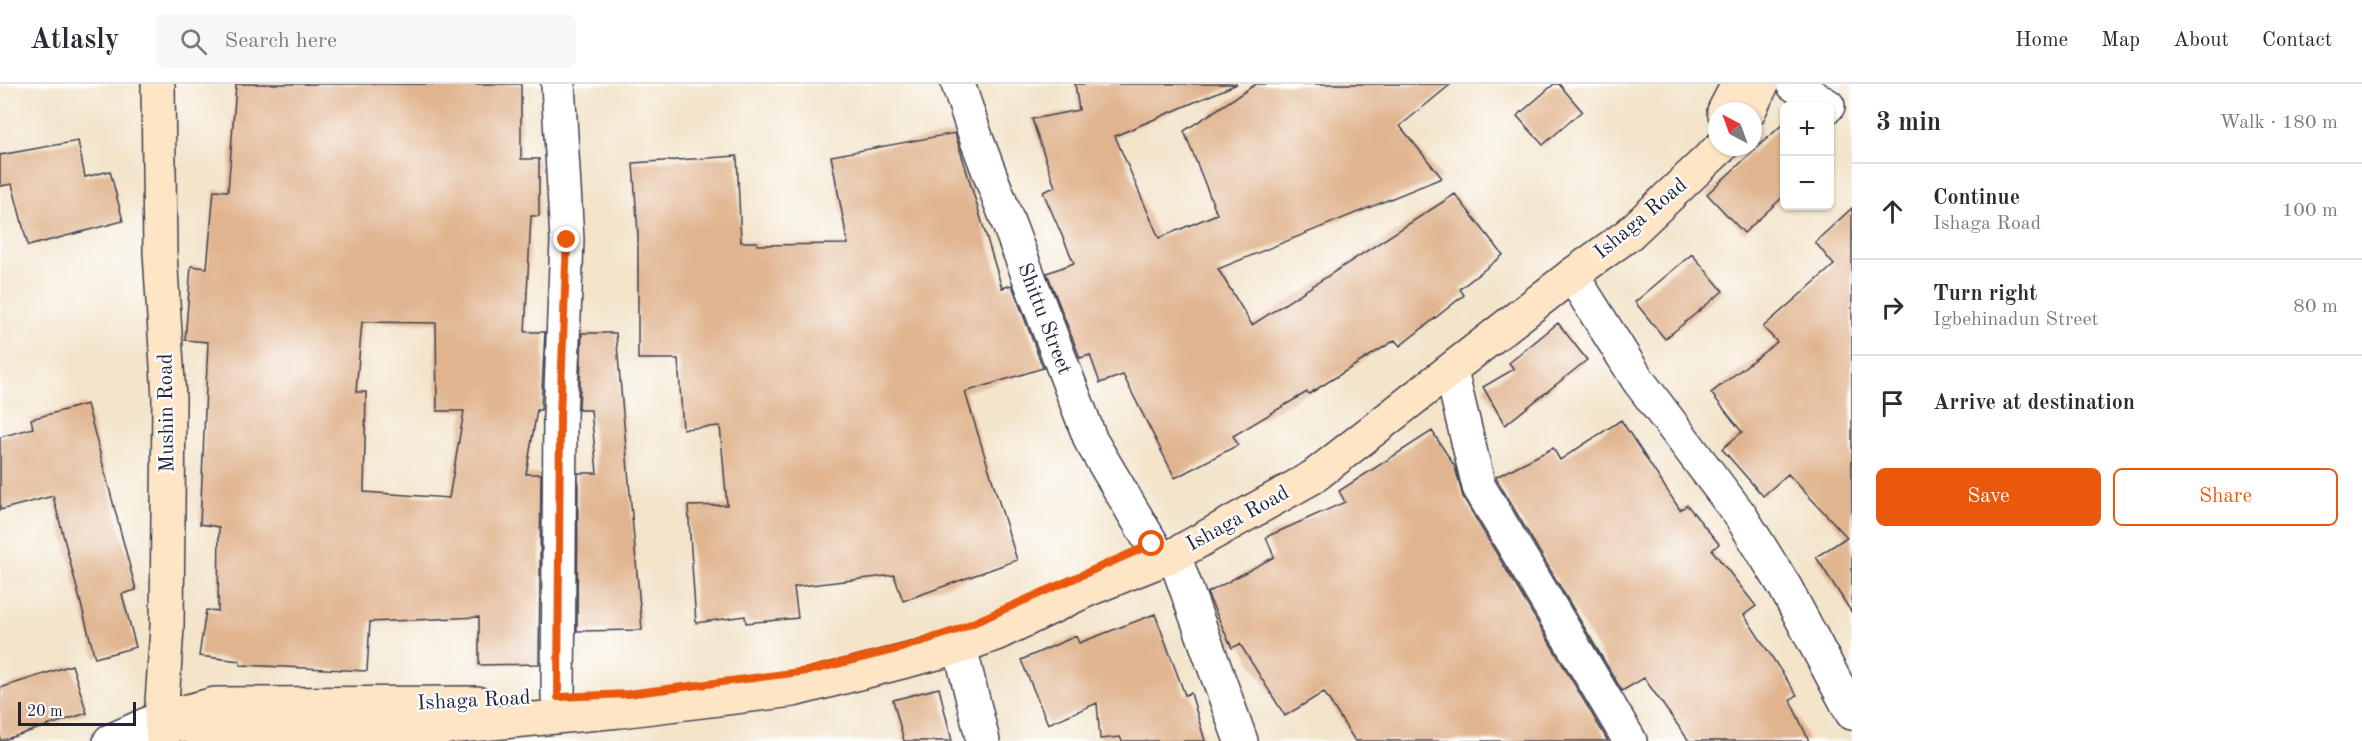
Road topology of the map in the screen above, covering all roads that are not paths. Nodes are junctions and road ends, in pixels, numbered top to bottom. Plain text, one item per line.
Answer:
1 (158, 84) edge
2 (558, 84) edge
3 (958, 84) edge
4 (1738, 84) edge
5 (1762, 84) edge
6 (1793, 84) edge
7 (1729, 102) edge
8 (1753, 102) edge
9 (1821, 102) edge
10 (1834, 110) edge
11 (1852, 122) edge
12 (1708, 139) edge
13 (1711, 156) edge
14 (1572, 275) junction
15 (1451, 371) junction
16 (1163, 549) junction
17 (960, 647) junction
18 (558, 697) junction
19 (1852, 713) edge
20 (162, 729) edge
21 (110, 741) edge
22 (983, 741) edge
23 (1241, 741) edge
24 (1630, 741) edge

1 - 20 main road, Mushin Road
2 - 18 street
3 - 16 street, Shittu Street
4 - 7 main road
5 - 8 main road
6 - 9 street
10 - 11 street
12 - 16 main road, Ishaga Road
13 - 14 main road, Ishaga Road
14 - 15 main road, Ishaga Road
14 - 19 street
15 - 16 main road, Ishaga Road
15 - 24 street
16 - 17 main road, Ishaga Road
16 - 18 main road, Ishaga Road
16 - 23 street, Shittu Street
17 - 20 main road, Ishaga Road
17 - 22 street
18 - 20 main road, Ishaga Road
20 - 21 street

